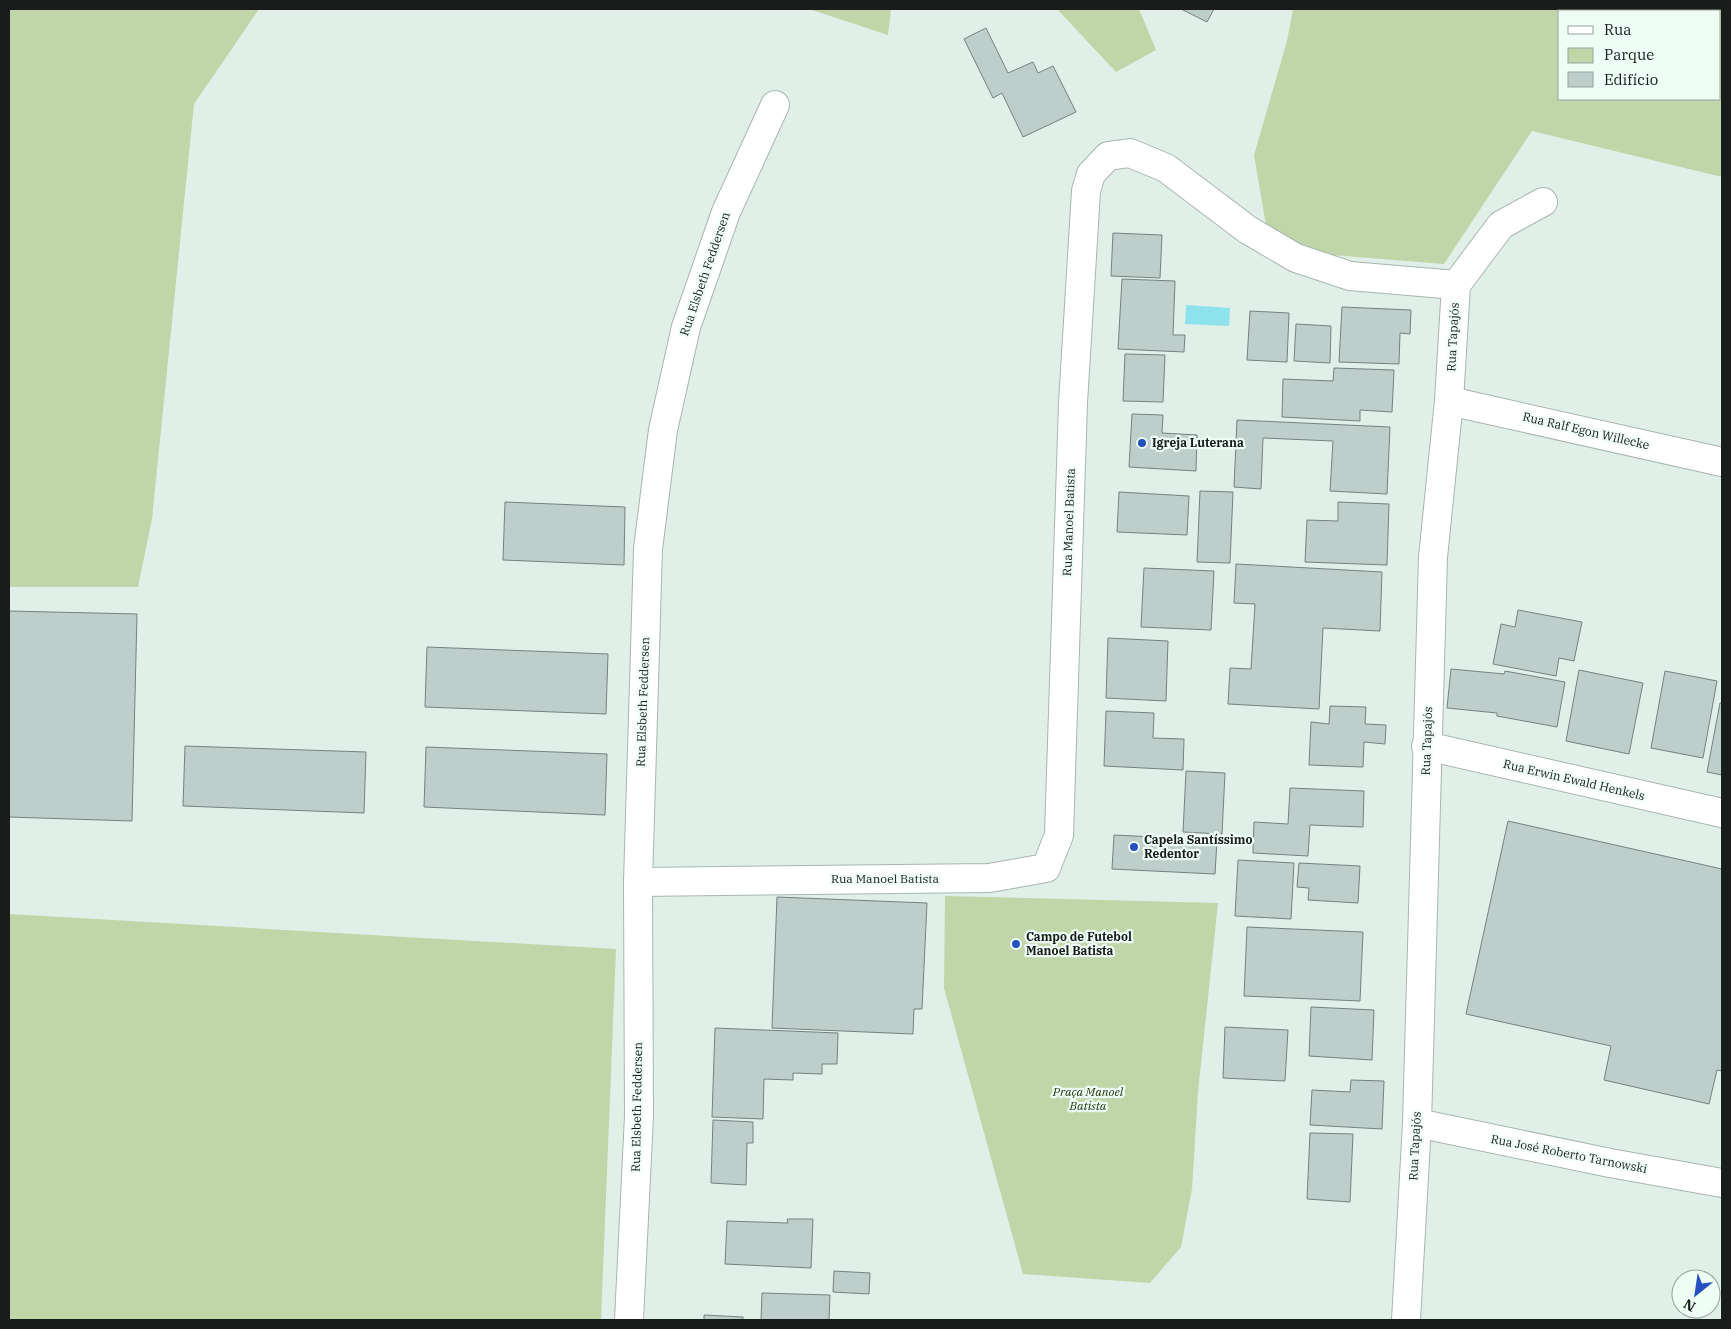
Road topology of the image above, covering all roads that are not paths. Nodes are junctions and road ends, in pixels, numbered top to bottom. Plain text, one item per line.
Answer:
1 (774, 105) dead end
2 (1543, 202) dead end
3 (1456, 285) junction
4 (1449, 401) junction
5 (1722, 462) edge
6 (1426, 746) junction
7 (1722, 813) edge
8 (638, 882) junction
9 (1417, 1123) junction
10 (1722, 1183) edge
11 (629, 1320) edge
12 (1406, 1320) edge

1 - 8 street, Rua Elsbeth Feddersen
2 - 3 street, Rua Tapajós
3 - 4 street, Rua Tapajós
3 - 8 street, Rua Manoel Batista
4 - 5 street, Rua Ralf Egon Willecke
4 - 6 street, Rua Tapajós
6 - 7 street, Rua Erwin Ewald Henkels
6 - 9 street, Rua Tapajós
8 - 11 street, Rua Elsbeth Feddersen
9 - 10 street, Rua José Roberto Tarnowski
9 - 12 street, Rua Tapajós

